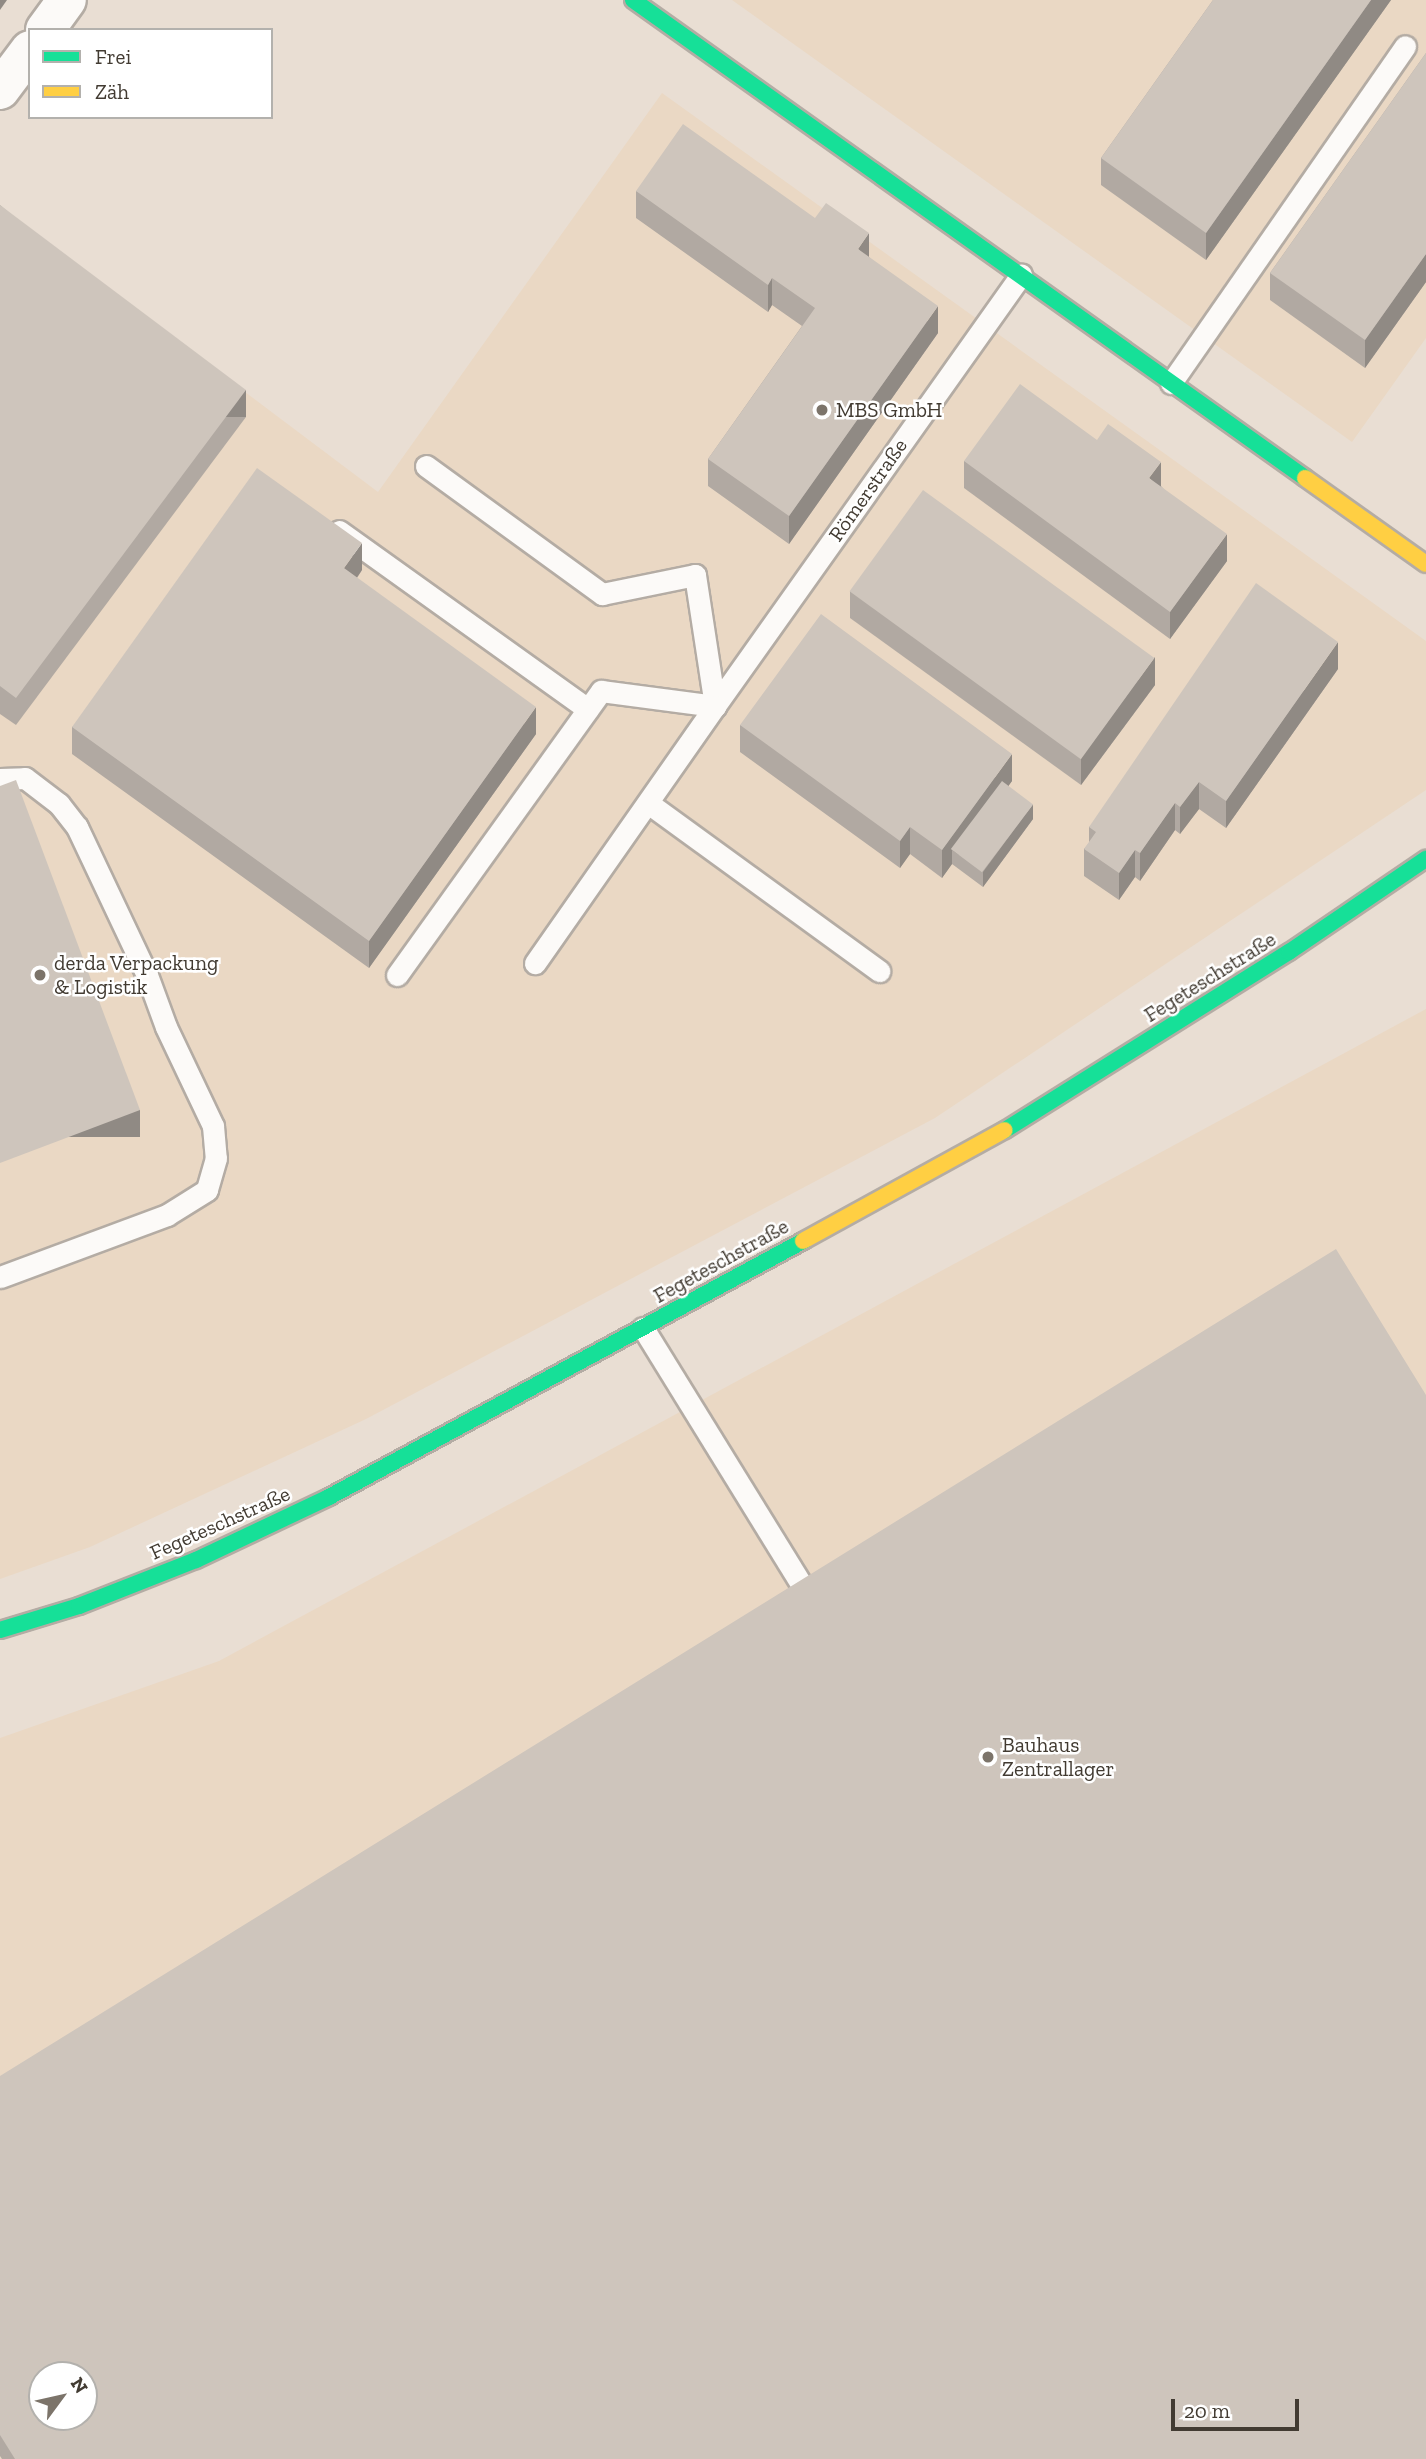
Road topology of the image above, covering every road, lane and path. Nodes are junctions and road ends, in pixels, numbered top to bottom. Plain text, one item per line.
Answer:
1 (67, 0) edge
2 (633, 0) edge
3 (46, 28) edge
4 (1405, 46) dead end
5 (28, 53) edge
6 (0, 90) edge
7 (1021, 275) junction
8 (1171, 383) junction
9 (426, 466) dead end
10 (322, 520) edge
11 (1426, 564) edge
12 (715, 706) junction
13 (588, 709) junction
14 (0, 779) edge
15 (648, 803) junction
16 (1426, 859) edge
17 (535, 964) dead end
18 (879, 971) dead end
19 (397, 975) dead end
20 (0, 1277) edge
21 (643, 1328) junction
22 (804, 1589) edge
23 (0, 1630) edge

1 - 3 street
2 - 7 main road
4 - 8 lane
5 - 6 street
7 - 8 main road
7 - 12 lane, Römerstraße
8 - 11 main road
9 - 12 lane
10 - 13 lane
12 - 13 lane
12 - 15 lane, Römerstraße
13 - 19 lane
14 - 20 lane
15 - 17 lane, Römerstraße
15 - 18 lane
16 - 21 main road, Fegeteschstraße
21 - 22 lane
21 - 23 main road, Fegeteschstraße

